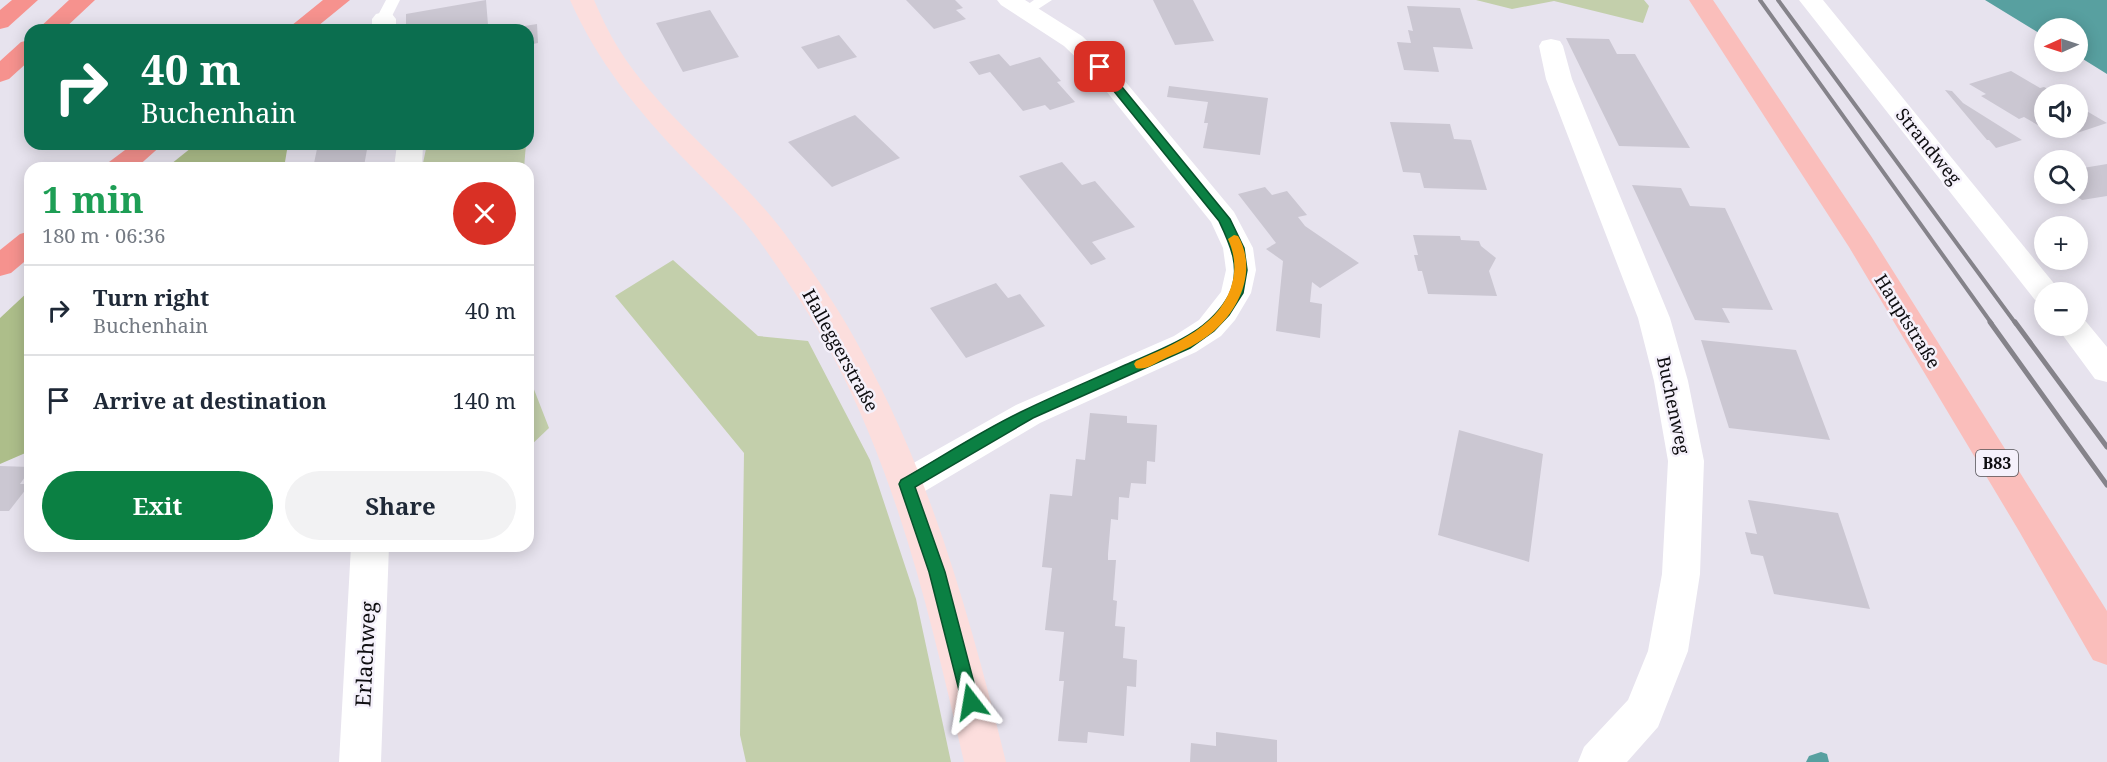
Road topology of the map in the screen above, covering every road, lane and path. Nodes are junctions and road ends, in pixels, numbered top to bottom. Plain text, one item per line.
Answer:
1 (26, 0) edge
2 (83, 0) edge
3 (338, 0) edge
4 (582, 0) edge
5 (1701, 0) edge
6 (1811, 0) edge
7 (1027, 3) edge
8 (0, 22) edge
9 (56, 24) edge
10 (306, 24) edge
11 (1551, 46) dead end
12 (24, 52) edge
13 (0, 74) edge
14 (142, 150) edge
15 (127, 162) edge
16 (24, 246) edge
17 (0, 266) edge
18 (2038, 282) edge
19 (2080, 336) edge
20 (2107, 370) edge
21 (906, 484) junction
22 (370, 552) edge
23 (2107, 646) edge
24 (360, 762) edge
25 (985, 762) edge
26 (1599, 762) edge

1 - 8 highway
2 - 9 highway
3 - 10 highway
4 - 21 main road, Halleggerstraße
5 - 23 main road, Hauptstraße / B83
6 - 18 street, Strandweg
7 - 21 street
11 - 26 street, Buchenweg
12 - 13 highway
14 - 15 highway
16 - 17 highway
19 - 20 street
21 - 25 main road, Halleggerstraße
22 - 24 street, Erlachweg

